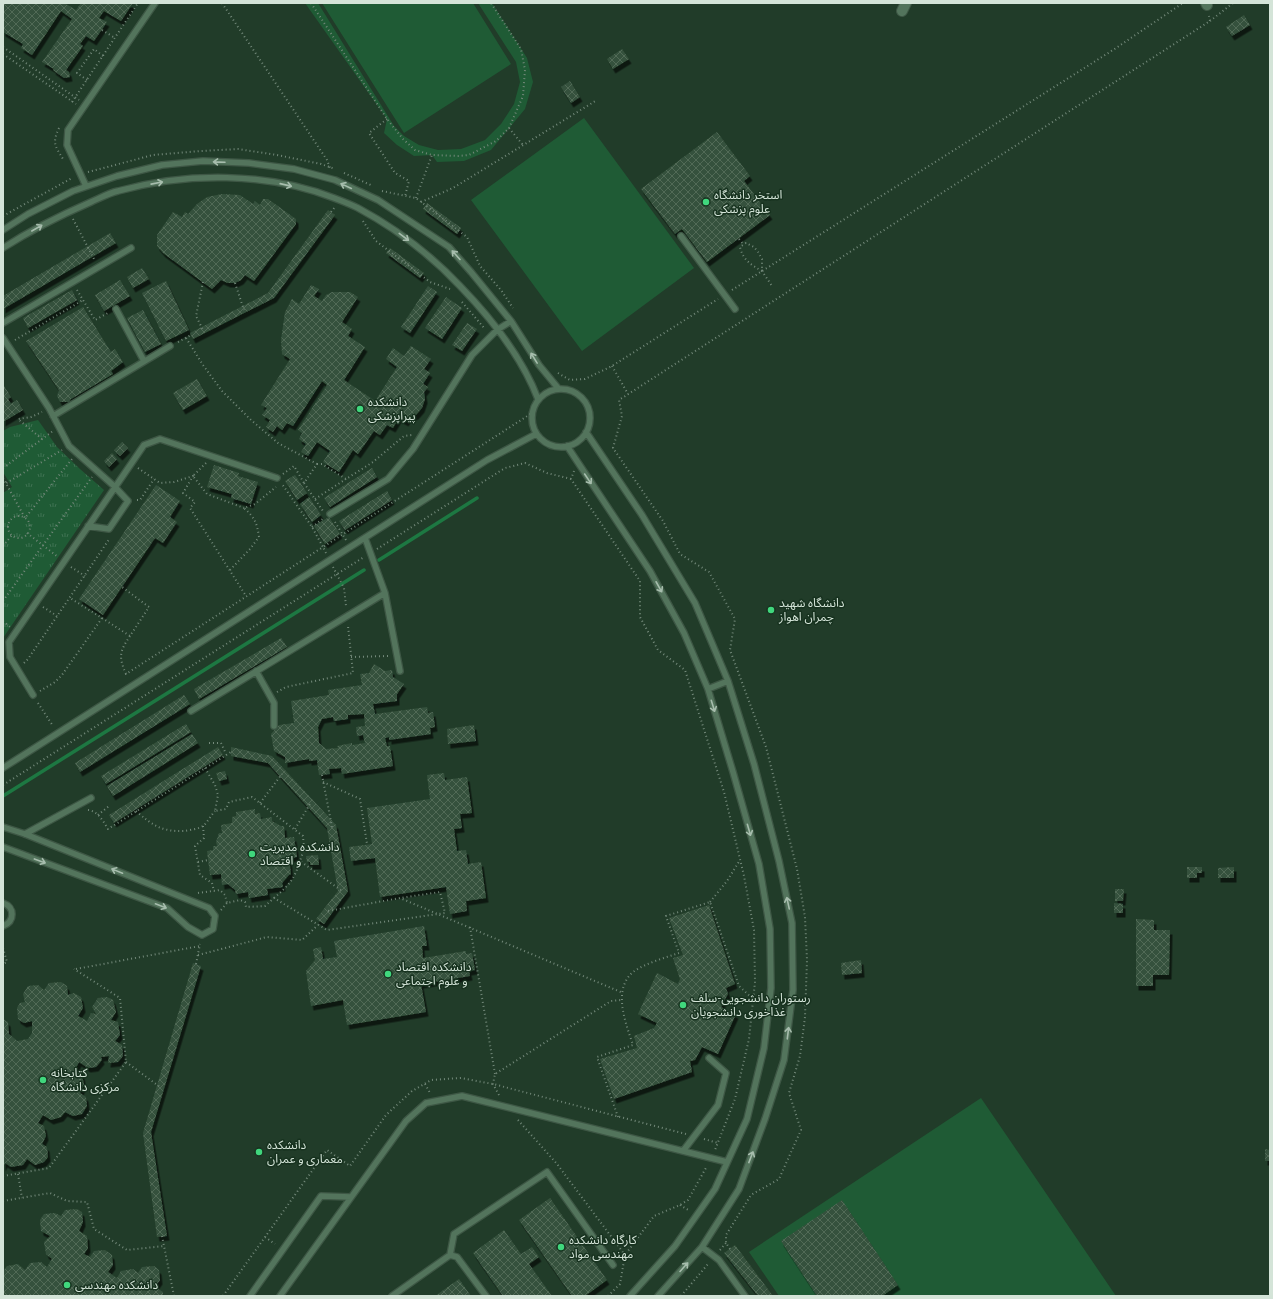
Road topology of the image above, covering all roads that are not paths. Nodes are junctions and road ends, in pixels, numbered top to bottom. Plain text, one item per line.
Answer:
1 (155, 3) edge
2 (86, 186) junction
3 (3, 230) edge
4 (681, 236) dead end
5 (3, 248) edge
6 (131, 248) dead end
7 (116, 309) road end
8 (735, 309) dead end
9 (511, 321) junction
10 (3, 323) edge
11 (497, 330) junction
12 (3, 338) edge
13 (170, 346) road end
14 (144, 361) junction
15 (558, 388) junction
16 (538, 399) junction
17 (53, 416) junction
18 (586, 432) junction
19 (536, 434) junction
20 (567, 446) junction
21 (277, 478) road end
22 (114, 486) junction
23 (330, 514) road end
24 (88, 526) junction
25 (365, 538) junction
26 (385, 593) junction
27 (256, 671) junction
28 (400, 671) dead end
29 (728, 681) junction
30 (708, 689) junction
31 (33, 695) road end
32 (191, 711) dead end
33 (274, 726) dead end
34 (3, 768) edge
35 (91, 798) dead end
36 (3, 827) edge
37 (25, 834) junction
38 (3, 847) edge
39 (3, 903) edge
40 (3, 926) edge
41 (708, 1058) dead end
42 (683, 1151) junction
43 (727, 1162) junction
44 (351, 1197) junction
45 (702, 1247) junction
46 (450, 1255) junction
47 (613, 1265) dead end
48 (250, 1296) edge
49 (280, 1296) edge
50 (392, 1296) edge
51 (486, 1296) edge
52 (630, 1296) edge
53 (658, 1296) edge
54 (745, 1296) edge

1 - 2 lane
2 - 3 lane
9 -> 2 lane
4 - 8 lane
5 -> 11 lane
6 - 10 lane
7 - 14 lane
9 - 11 lane
15 -> 9 lane
11 - 16 lane
11 - 23 lane
12 - 17 lane
13 - 14 lane
14 - 17 lane
15 - 16 lane
15 - 18 lane
16 - 19 lane
17 - 22 lane
18 - 20 lane
18 - 29 lane
19 - 20 lane
19 - 25 lane
20 -> 30 lane
21 - 22 lane
22 - 24 lane
22 - 24 lane
24 - 31 lane
25 - 26 lane
25 - 34 lane
26 - 27 lane
26 - 28 lane
27 - 32 lane
27 - 33 lane
29 - 30 lane
45 -> 29 lane
30 -> 43 lane
35 - 37 lane
36 - 37 lane
38 -> 37 lane
39 - 40 lane
41 - 42 lane
42 - 43 lane
42 - 44 lane
43 - 52 lane
44 - 48 lane
44 - 49 lane
53 -> 45 lane
45 - 54 lane
46 - 47 lane
46 - 50 lane
46 - 51 lane

